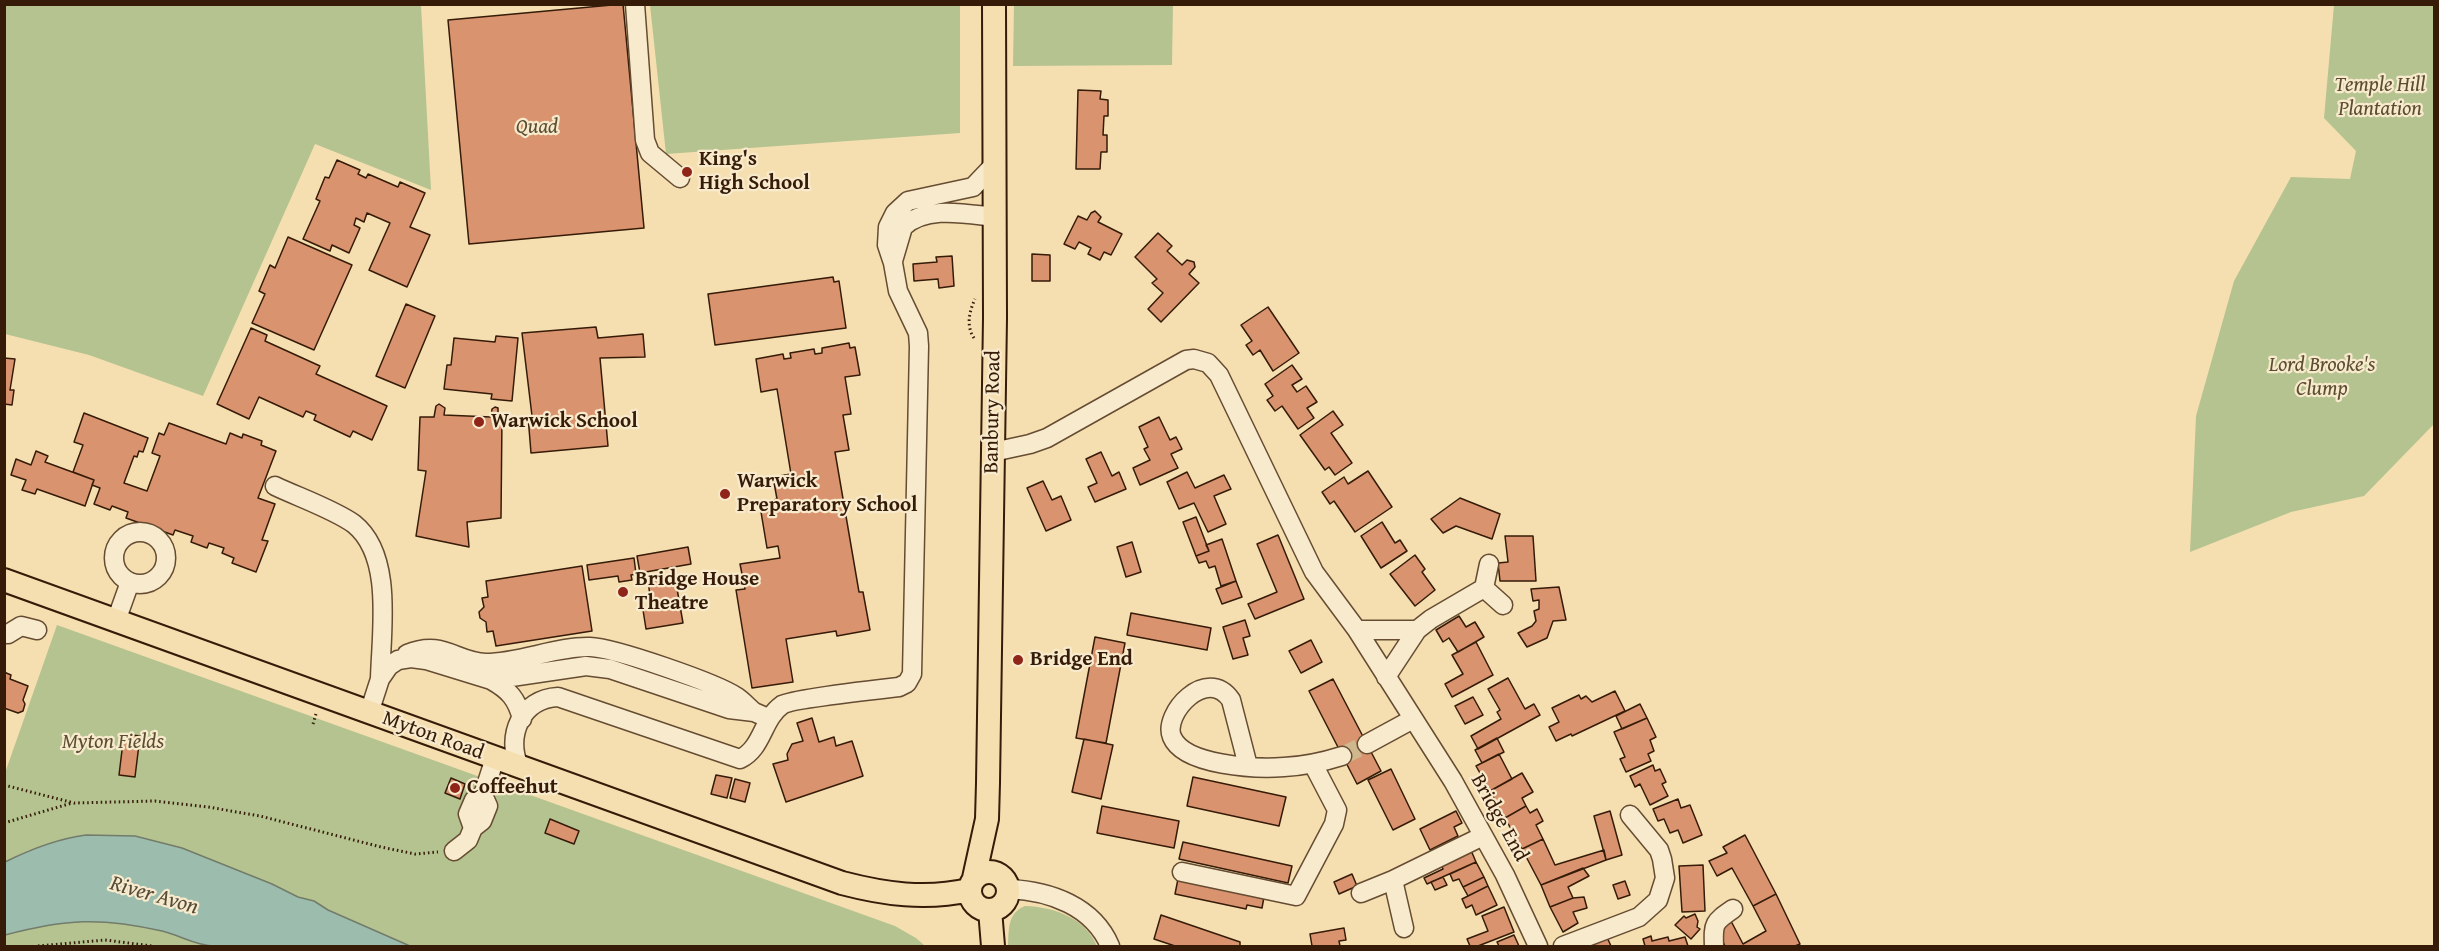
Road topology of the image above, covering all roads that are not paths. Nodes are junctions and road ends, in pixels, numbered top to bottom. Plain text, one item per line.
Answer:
1 (635, 4) edge
2 (994, 4) edge
3 (994, 165) junction
4 (680, 178) dead end
5 (995, 217) junction
6 (893, 263) junction
7 (993, 452) junction
8 (275, 486) dead end
9 (1489, 564) dead end
10 (4, 580) edge
11 (130, 582) dead end
12 (1484, 588) junction
13 (1503, 605) dead end
14 (116, 621) junction
15 (37, 630) dead end
16 (1357, 630) junction
17 (1417, 630) junction
18 (8, 631) edge
19 (398, 660) junction
20 (560, 670) junction
21 (1386, 677) junction
22 (380, 679) junction
23 (491, 680) junction
24 (558, 697) junction
25 (369, 713) junction
26 (761, 715) junction
27 (522, 719) junction
28 (1413, 719) junction
29 (1367, 744) tunnel mouth
30 (1342, 756) tunnel mouth
31 (495, 758) junction
32 (1313, 764) junction
33 (1248, 766) junction
34 (519, 767) junction
35 (1630, 815) dead end
36 (987, 819) junction
37 (1483, 836) junction
38 (454, 850) road end
39 (1182, 872) dead end
40 (1393, 880) junction
41 (1004, 882) junction
42 (971, 884) junction
43 (1361, 893) dead end
44 (1733, 909) dead end
45 (990, 910) junction
46 (1404, 928) dead end
47 (993, 946) edge
48 (1110, 946) edge
49 (1538, 946) edge
50 (1563, 946) edge
51 (1714, 946) edge

1 - 4 street
2 - 3 main road, Banbury Road
3 - 5 main road, Banbury Road
3 - 6 street
5 - 6 street
5 - 7 main road, Banbury Road
6 - 26 street
7 - 16 street, Bridge End
7 - 36 main road, Banbury Road
8 - 22 street
9 - 12 street
10 - 14 main road, Myton Road
11 - 14 street
12 - 13 street
12 - 17 street
14 - 25 main road, Myton Road
15 - 18 street
16 - 17 street
16 - 21 street, Bridge End
17 - 21 street
19 - 22 street
19 - 23 street
19 - 26 street
20 - 23 street
20 - 24 street
20 - 26 street
21 - 28 street, Bridge End
22 - 25 street
23 - 27 street
24 - 26 street
24 - 27 street
25 - 31 main road, Myton Road
27 - 34 street
28 - 29 street
28 - 37 street, Bridge End
30 - 32 street
31 - 34 main road, Myton Road
31 - 38 street
32 - 33 street
32 - 39 street
33 - 33 street
34 - 42 main road, Myton Road
35 - 50 street
36 - 41 main road, Banbury Road
36 - 42 main road, Banbury Road
37 - 40 street
37 - 49 street, Bridge End
40 - 43 street
40 - 46 street
41 - 42 main road
41 - 45 main road
41 - 48 street
42 - 45 main road
44 - 51 street
45 - 47 main road

